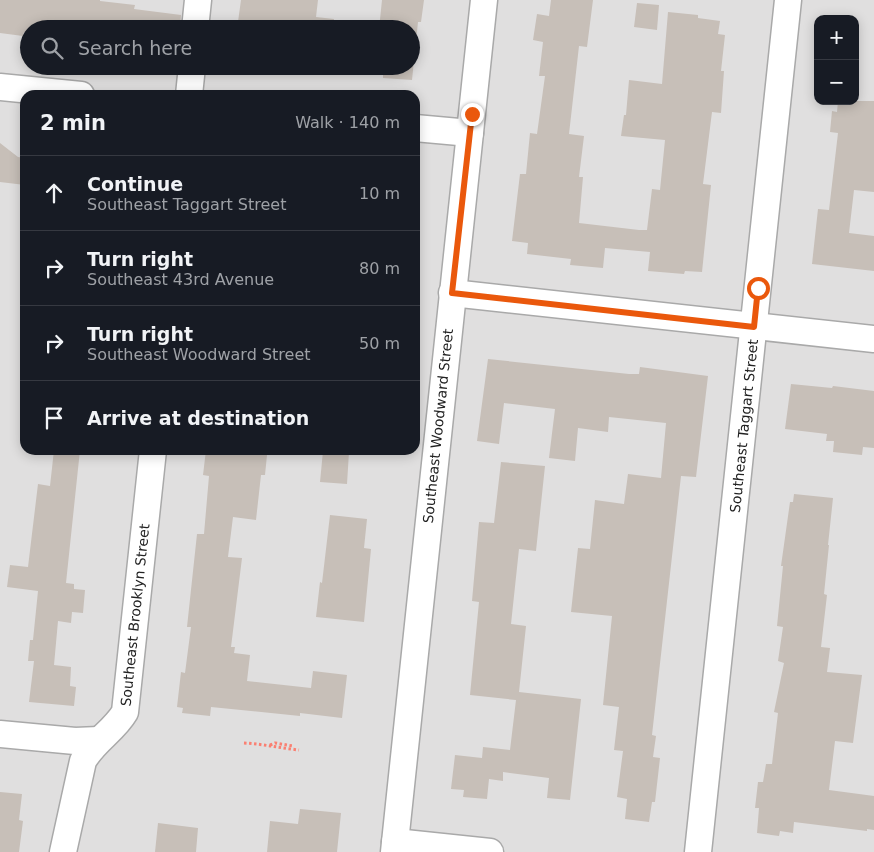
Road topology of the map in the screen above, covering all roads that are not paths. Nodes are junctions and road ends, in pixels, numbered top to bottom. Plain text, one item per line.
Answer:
1 (198, 0) edge
2 (484, 0) edge
3 (788, 0) edge
4 (197, 20) edge
5 (191, 75) edge
6 (0, 87) edge
7 (30, 90) edge
8 (190, 90) edge
9 (420, 128) edge
10 (470, 133) junction
11 (452, 293) junction
12 (754, 327) junction
13 (874, 339) edge
14 (152, 455) edge
15 (0, 734) edge
16 (99, 740) junction
17 (395, 847) edge
18 (62, 852) edge
19 (490, 852) edge
20 (698, 852) edge

1 - 4 street
2 - 10 street, Southeast Woodward Street
3 - 12 street, Southeast Taggart Street
5 - 8 street
6 - 7 street
9 - 10 street
10 - 11 street, Southeast Woodward Street
11 - 12 street
11 - 17 street, Southeast Woodward Street
12 - 13 street
12 - 20 street, Southeast Taggart Street
14 - 16 street, Southeast Brooklyn Street
15 - 16 street
16 - 18 street, Southeast Brooklyn Street
17 - 19 street

